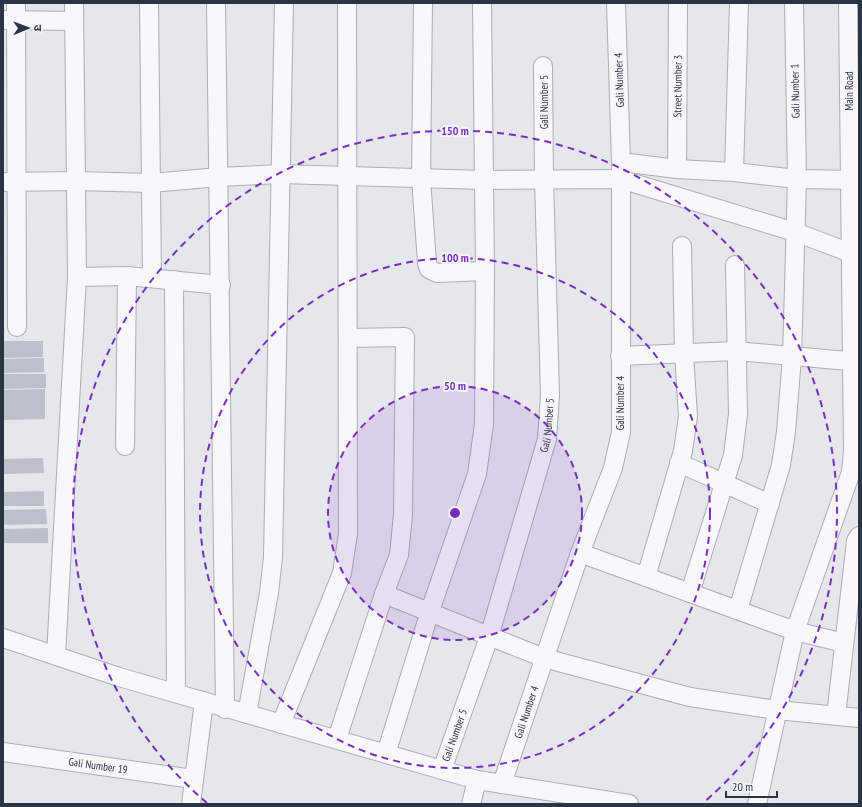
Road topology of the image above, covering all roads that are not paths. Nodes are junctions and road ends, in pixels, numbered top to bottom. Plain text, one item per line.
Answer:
1 (74, 3) edge
2 (148, 3) edge
3 (216, 3) edge
4 (284, 3) edge
5 (347, 3) edge
6 (423, 3) edge
7 (482, 3) edge
8 (616, 3) edge
9 (678, 3) edge
10 (739, 3) edge
11 (794, 3) edge
12 (848, 3) edge
13 (12, 14) edge
14 (74, 21) junction
15 (543, 66) dead end
16 (677, 169) junction
17 (621, 171) junction
18 (734, 172) junction
19 (280, 174) junction
20 (348, 176) junction
21 (219, 177) junction
22 (421, 178) junction
23 (544, 179) junction
24 (797, 179) junction
25 (484, 180) junction
26 (854, 180) edge
27 (9, 181) edge
28 (76, 181) junction
29 (151, 184) junction
30 (795, 232) junction
31 (682, 246) dead end
32 (854, 255) edge
33 (736, 265) dead end
34 (485, 271) junction
35 (127, 276) junction
36 (77, 277) junction
37 (152, 278) junction
38 (174, 280) junction
39 (221, 285) junction
40 (855, 305) edge
41 (17, 327) dead end
42 (348, 338) junction
43 (736, 351) junction
44 (684, 354) junction
45 (620, 356) junction
46 (792, 357) junction
47 (856, 362) edge
48 (856, 426) edge
49 (125, 446) dead end
50 (679, 463) junction
51 (725, 483) junction
52 (770, 504) junction
53 (859, 536) edge
54 (580, 553) junction
55 (646, 577) junction
56 (690, 593) junction
57 (384, 594) junction
58 (738, 610) junction
59 (430, 611) junction
60 (795, 631) junction
61 (489, 637) junction
62 (3, 638) edge
63 (844, 643) junction
64 (56, 655) junction
65 (544, 658) junction
66 (176, 693) junction
67 (204, 701) junction
68 (226, 709) junction
69 (777, 710) junction
70 (247, 714) junction
71 (836, 716) junction
72 (859, 718) edge
73 (281, 724) junction
74 (337, 740) junction
75 (3, 752) edge
76 (386, 754) junction
77 (442, 770) junction
78 (193, 779) junction
79 (477, 780) junction
80 (502, 784) junction
81 (581, 800) edge
82 (191, 804) edge
83 (470, 804) edge
84 (629, 804) edge
85 (757, 804) edge

1 - 14 street
2 - 29 street
3 - 21 street
4 - 19 street
5 - 20 street
6 - 22 street
7 - 25 street
8 - 17 street, Gali Number 4
9 - 16 street, Street Number 3
10 - 18 street
11 - 24 street, Gali Number 1
12 - 26 street, Main Road
13 - 14 street
13 - 27 street
14 - 28 street
15 - 23 street, Gali Number 5
16 - 17 street
16 - 18 street
17 - 23 street
17 - 30 street
17 - 45 street, Gali Number 4
18 - 24 street
19 - 20 street
19 - 21 street
19 - 70 street
20 - 22 street
20 - 42 street
21 - 29 street
21 - 39 street
22 - 25 street
22 - 34 street
23 - 25 street
23 - 61 street, Gali Number 5
24 - 26 street
24 - 30 street, Gali Number 1
25 - 34 street
26 - 32 street, Main Road
27 - 28 street
27 - 41 street
28 - 29 street
28 - 36 street
29 - 37 street
30 - 32 street
30 - 46 street, Gali Number 1
31 - 44 street
32 - 40 street, Main Road
33 - 43 street
34 - 59 street
35 - 36 street
35 - 37 street
35 - 49 street
36 - 64 street
37 - 38 street
38 - 39 street
38 - 66 street
39 - 68 street
40 - 47 street, Main Road
42 - 57 street
42 - 73 street
43 - 44 street
43 - 46 street
43 - 51 street
44 - 45 street
44 - 50 street
45 - 54 street, Gali Number 4
46 - 47 street
46 - 52 street, Gali Number 1
47 - 48 street, Main Road
48 - 60 street, Main Road
50 - 51 street
50 - 55 street
51 - 52 street
51 - 56 street
52 - 58 street, Gali Number 1
53 - 63 street
54 - 55 street
54 - 65 street, Gali Number 4
55 - 56 street
56 - 58 street
57 - 59 street
57 - 74 street
58 - 60 street
59 - 61 street
59 - 76 street
60 - 63 street
60 - 69 street, Main Road
61 - 65 street
61 - 77 street, Gali Number 5
62 - 64 street
63 - 71 street
64 - 66 street
65 - 69 street
65 - 80 street, Gali Number 4
66 - 67 street
67 - 68 street
67 - 78 street
68 - 70 street
69 - 71 street
69 - 85 street, Main Road
70 - 73 street
71 - 72 street
73 - 74 street
74 - 76 street
75 - 78 street, Gali Number 19
76 - 77 street
77 - 79 street
78 - 82 street
79 - 80 street
79 - 83 street
80 - 81 street
81 - 84 street

